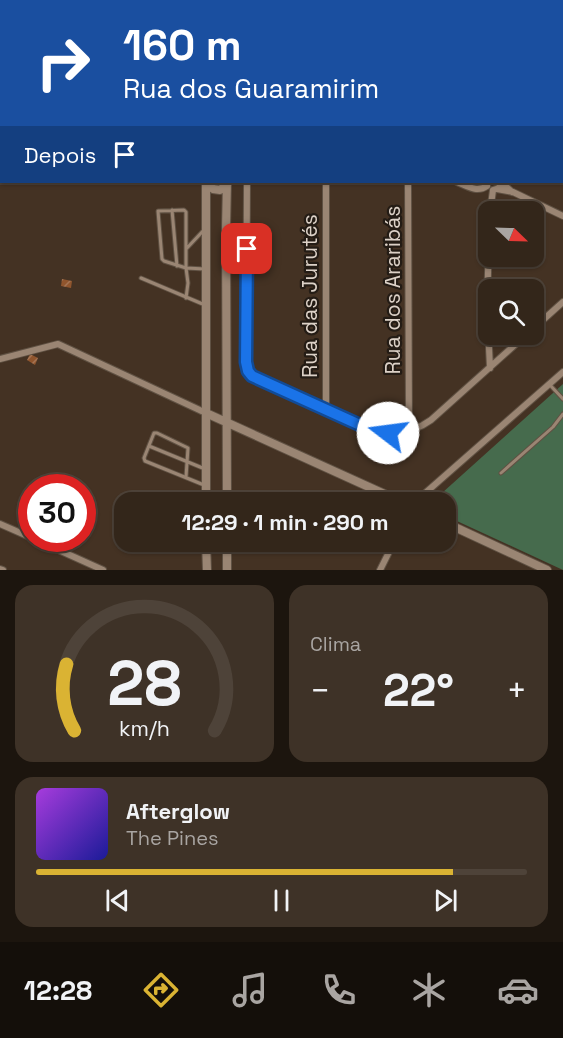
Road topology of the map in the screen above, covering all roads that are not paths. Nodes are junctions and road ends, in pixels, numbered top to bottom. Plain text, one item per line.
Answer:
1 (207, 183) edge
2 (208, 183) edge
3 (227, 183) edge
4 (247, 183) edge
5 (326, 183) edge
6 (409, 183) edge
7 (460, 183) edge
8 (502, 183) edge
9 (491, 187) edge
10 (513, 192) junction
11 (172, 210) junction
12 (563, 216) edge
13 (207, 228) junction
14 (187, 249) junction
15 (177, 266) junction
16 (489, 267) edge
17 (186, 268) junction
18 (207, 270) junction
19 (141, 278) dead end
20 (186, 298) junction
21 (563, 302) edge
22 (207, 306) junction
23 (544, 319) edge
24 (515, 345) edge
25 (0, 359) edge
26 (490, 368) junction
27 (563, 372) edge
28 (549, 384) junction
29 (563, 399) edge
30 (326, 410) junction
31 (206, 413) junction
32 (563, 414) edge
33 (227, 422) junction
34 (409, 431) junction
35 (149, 446) junction
36 (187, 462) junction
37 (206, 470) junction
38 (501, 473) dead end
39 (186, 477) junction
40 (206, 486) junction
41 (206, 492) edge
42 (227, 492) edge
43 (380, 492) edge
44 (426, 492) edge
45 (0, 524) edge
46 (456, 527) edge
47 (18, 532) edge
48 (63, 552) edge
49 (207, 552) edge
50 (227, 552) edge
51 (389, 552) edge
52 (103, 570) edge
53 (207, 570) edge
54 (227, 570) edge
55 (380, 570) edge
56 (547, 570) edge

1 - 13 street
2 - 3 street
3 - 33 street
4 - 30 street
5 - 30 street, Rua das Jurutés
6 - 34 street, Rua dos Araribás
7 - 9 street
8 - 10 street
9 - 10 street
10 - 12 street
11 - 14 lane
11 - 15 lane
11 - 15 lane
13 - 14 lane
13 - 18 street
14 - 17 lane
15 - 17 lane
16 - 26 street
17 - 18 lane
17 - 20 lane
18 - 22 street
19 - 20 lane
20 - 22 lane
21 - 23 street
22 - 31 street
24 - 26 street
25 - 31 street
26 - 34 street
27 - 28 street
28 - 29 lane
28 - 44 street
30 - 34 street
31 - 33 street
31 - 37 street
32 - 38 lane
33 - 42 street
33 - 43 street
35 - 36 lane
35 - 36 lane
35 - 39 lane
36 - 37 lane
36 - 39 lane
37 - 40 street
39 - 40 lane
40 - 41 street
45 - 47 street
46 - 56 street
48 - 52 street
49 - 53 street
50 - 54 street
51 - 55 street

